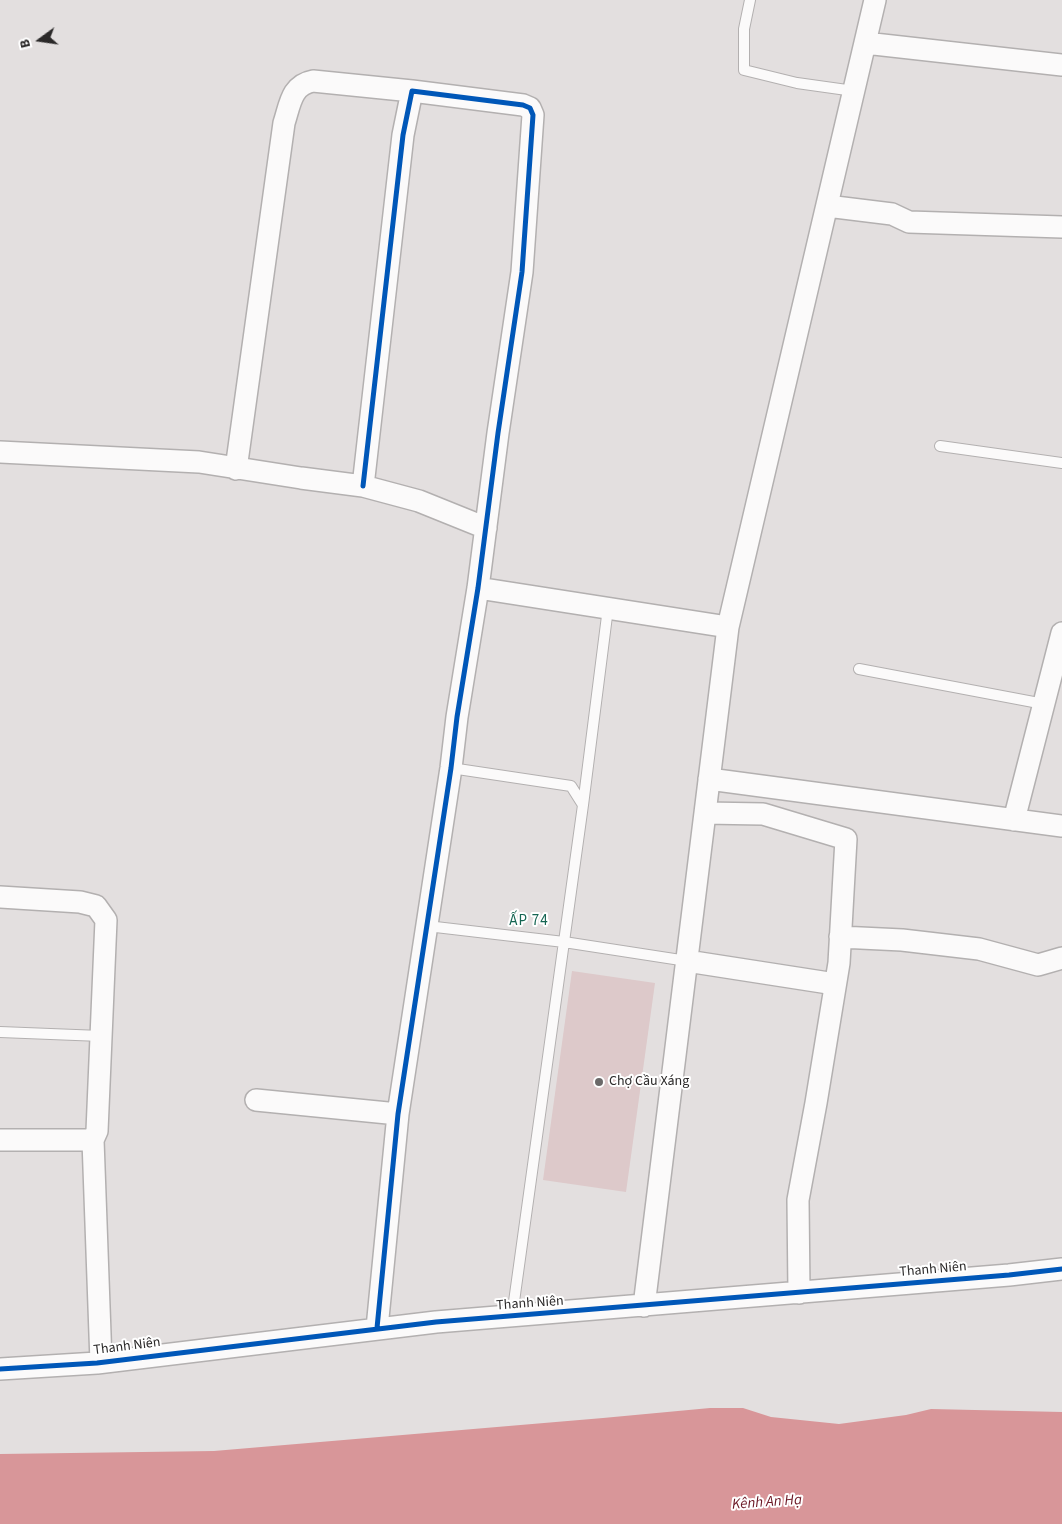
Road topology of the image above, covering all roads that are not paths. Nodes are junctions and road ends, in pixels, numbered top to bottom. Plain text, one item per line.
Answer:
1 (750, 0) edge
2 (875, 0) edge
3 (865, 43) junction
4 (1062, 65) edge
5 (854, 91) junction
6 (412, 92) junction
7 (836, 208) junction
8 (1062, 227) edge
9 (940, 446) dead end
10 (0, 452) edge
11 (1062, 463) edge
12 (236, 468) junction
13 (363, 486) junction
14 (486, 528) junction
15 (478, 588) junction
16 (608, 608) junction
17 (728, 626) junction
18 (1062, 633) edge
19 (859, 669) dead end
20 (1044, 704) junction
21 (451, 768) junction
22 (709, 779) junction
23 (583, 805) junction
24 (705, 813) junction
25 (1014, 820) junction
26 (1062, 826) edge
27 (0, 897) edge
28 (427, 926) junction
29 (840, 937) junction
30 (564, 942) junction
31 (1062, 958) edge
32 (686, 961) junction
33 (835, 984) junction
34 (0, 1032) edge
35 (101, 1036) junction
36 (256, 1100) dead end
37 (398, 1114) junction
38 (0, 1140) edge
39 (93, 1140) junction
40 (1062, 1268) edge
41 (799, 1293) junction
42 (644, 1306) junction
43 (512, 1316) junction
44 (377, 1328) junction
45 (101, 1362) junction
46 (0, 1369) edge

1 - 5 lane
2 - 3 street
3 - 4 street
3 - 5 street
5 - 7 street
6 - 12 street
6 - 13 street
6 - 14 street
7 - 8 street
7 - 17 street
9 - 11 lane
10 - 12 street
12 - 13 street
13 - 14 street
14 - 15 street
15 - 16 street
15 - 21 street
16 - 17 street
16 - 23 lane
17 - 22 street
18 - 20 street
19 - 20 lane
20 - 25 street
21 - 23 lane
21 - 28 street
22 - 24 street
22 - 25 street
23 - 30 lane
24 - 29 street
24 - 32 street
25 - 26 street
27 - 35 street
28 - 30 lane
28 - 37 street
29 - 31 street
29 - 33 street
30 - 32 lane
30 - 43 lane
32 - 33 street
32 - 42 street
33 - 41 street
34 - 35 lane
35 - 39 street
36 - 37 street
37 - 44 street
38 - 39 street
39 - 45 street
40 - 41 street, Thanh Niên
41 - 42 street, Thanh Niên
42 - 43 street, Thanh Niên
43 - 44 street, Thanh Niên
44 - 45 street, Thanh Niên
45 - 46 street, Thanh Niên

